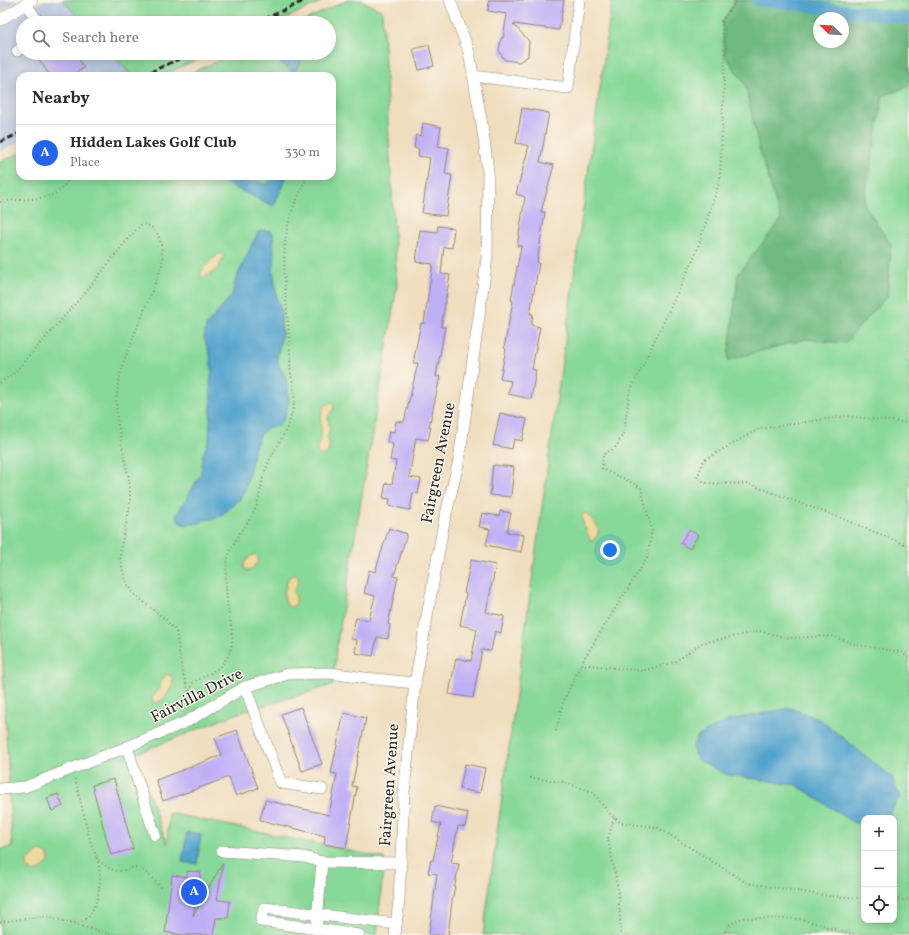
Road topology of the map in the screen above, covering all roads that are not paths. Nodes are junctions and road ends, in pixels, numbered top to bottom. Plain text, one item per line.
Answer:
1 (450, 0) edge
2 (579, 0) edge
3 (29, 2) edge
4 (36, 16) edge
5 (0, 20) edge
6 (473, 76) junction
7 (415, 682) junction
8 (245, 687) junction
9 (127, 747) junction
10 (0, 789) edge
11 (322, 789) dead end
12 (154, 835) dead end
13 (222, 851) dead end
14 (322, 862) junction
15 (401, 863) junction
16 (318, 915) junction
17 (396, 930) edge
18 (315, 932) edge
19 (359, 935) edge

1 - 6 street, Fairgreen Avenue
2 - 6 street
3 - 4 street
3 - 5 street
6 - 7 street, Fairgreen Avenue
7 - 8 street, Fairvilla Drive
7 - 15 street, Fairgreen Avenue
8 - 9 street, Fairvilla Drive
8 - 11 street
9 - 10 street, Fairvilla Drive
9 - 12 street
13 - 14 street
14 - 15 street
14 - 16 street
15 - 17 street, Fairgreen Avenue
16 - 17 street
16 - 18 street
16 - 18 street
18 - 19 street

